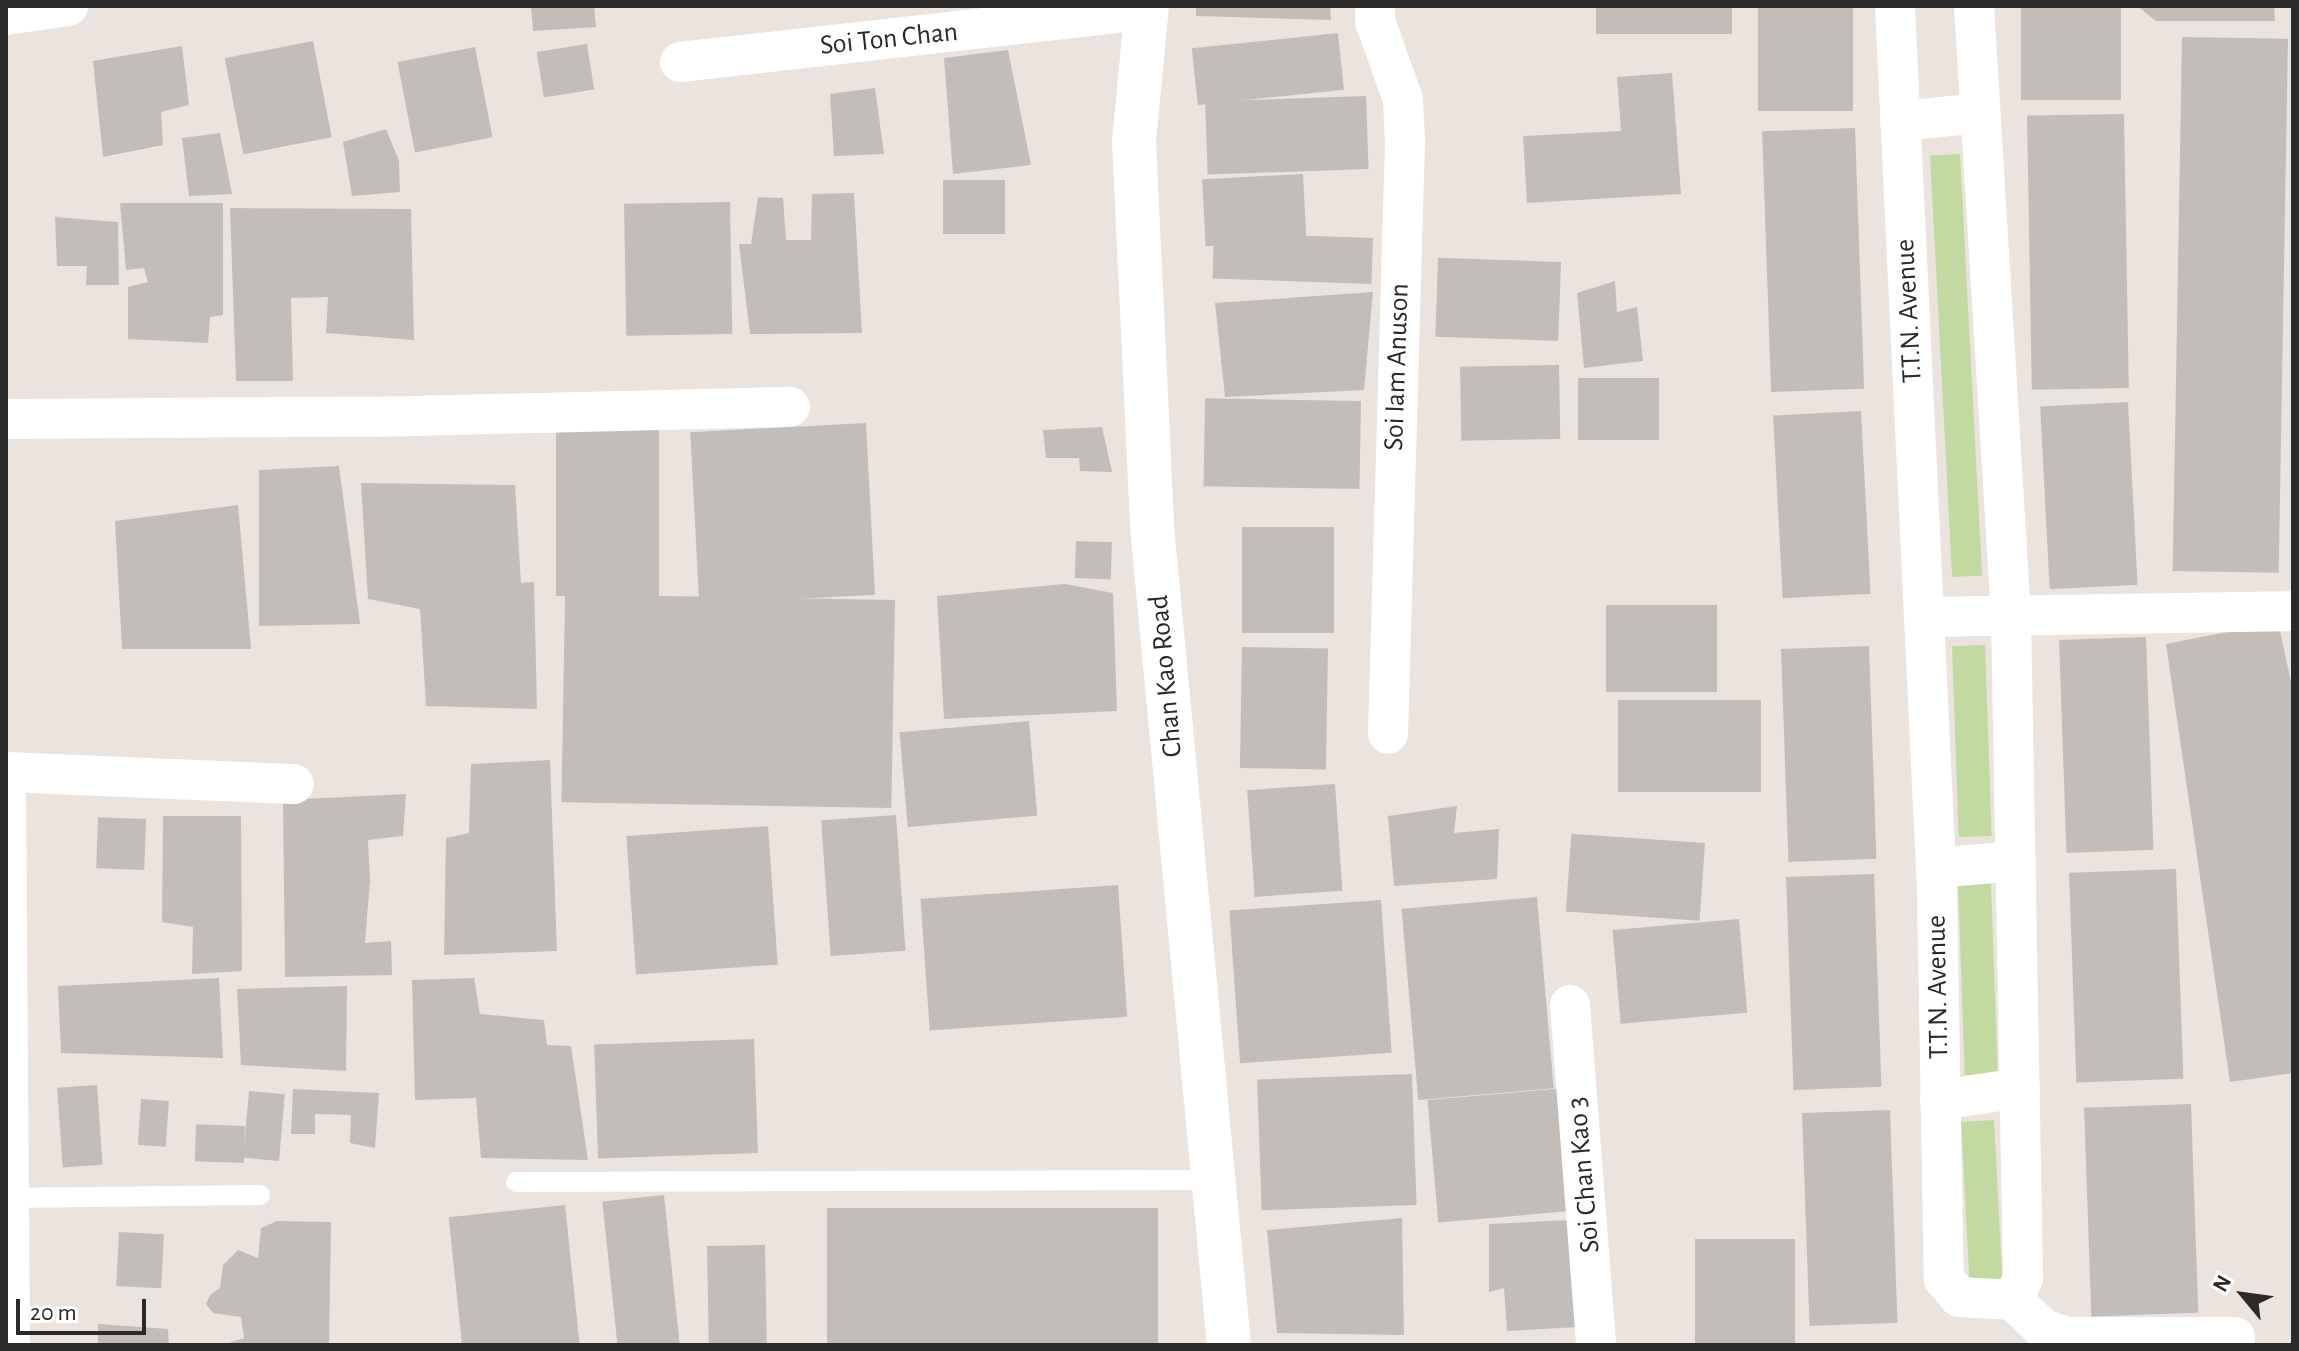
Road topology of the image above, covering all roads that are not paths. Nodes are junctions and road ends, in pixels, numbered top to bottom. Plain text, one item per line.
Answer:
1 (68, 6) edge
2 (1375, 6) edge
3 (1895, 6) edge
4 (1974, 6) edge
5 (1147, 8) edge
6 (6, 15) edge
7 (680, 62) dead end
8 (1980, 113) junction
9 (1900, 121) junction
10 (790, 407) dead end
11 (6, 419) edge
12 (2293, 611) edge
13 (2011, 616) junction
14 (1924, 617) junction
15 (1388, 734) dead end
16 (6, 772) edge
17 (294, 784) dead end
18 (6, 795) edge
19 (2016, 861) junction
20 (1936, 868) junction
21 (1570, 1005) dead end
22 (7, 1015) edge
23 (2020, 1088) junction
24 (1940, 1100) junction
25 (1215, 1180) junction
26 (516, 1182) dead end
27 (260, 1195) dead end
28 (10, 1198) junction
29 (2013, 1300) junction
30 (2235, 1337) dead end
31 (10, 1345) edge
32 (1229, 1345) edge
33 (1596, 1345) edge

1 - 6 street
2 - 15 street, Soi Iam Anuson
3 - 9 street, T.T.N. Avenue
4 - 8 street
5 - 7 street, Soi Ton Chan
5 - 25 street, Chan Kao Road
8 - 9 street
8 - 13 street
9 - 14 street, T.T.N. Avenue
10 - 11 street
12 - 13 street
13 - 14 street
13 - 19 street
14 - 20 street, T.T.N. Avenue
16 - 17 street
18 - 22 street
19 - 20 street
19 - 23 street
20 - 24 street, T.T.N. Avenue
21 - 33 street, Soi Chan Kao 3
22 - 28 street
23 - 24 street
23 - 29 street
24 - 29 street, T.T.N. Avenue
25 - 26 lane
25 - 32 street, Chan Kao Road
27 - 28 lane
28 - 31 street
29 - 30 street

